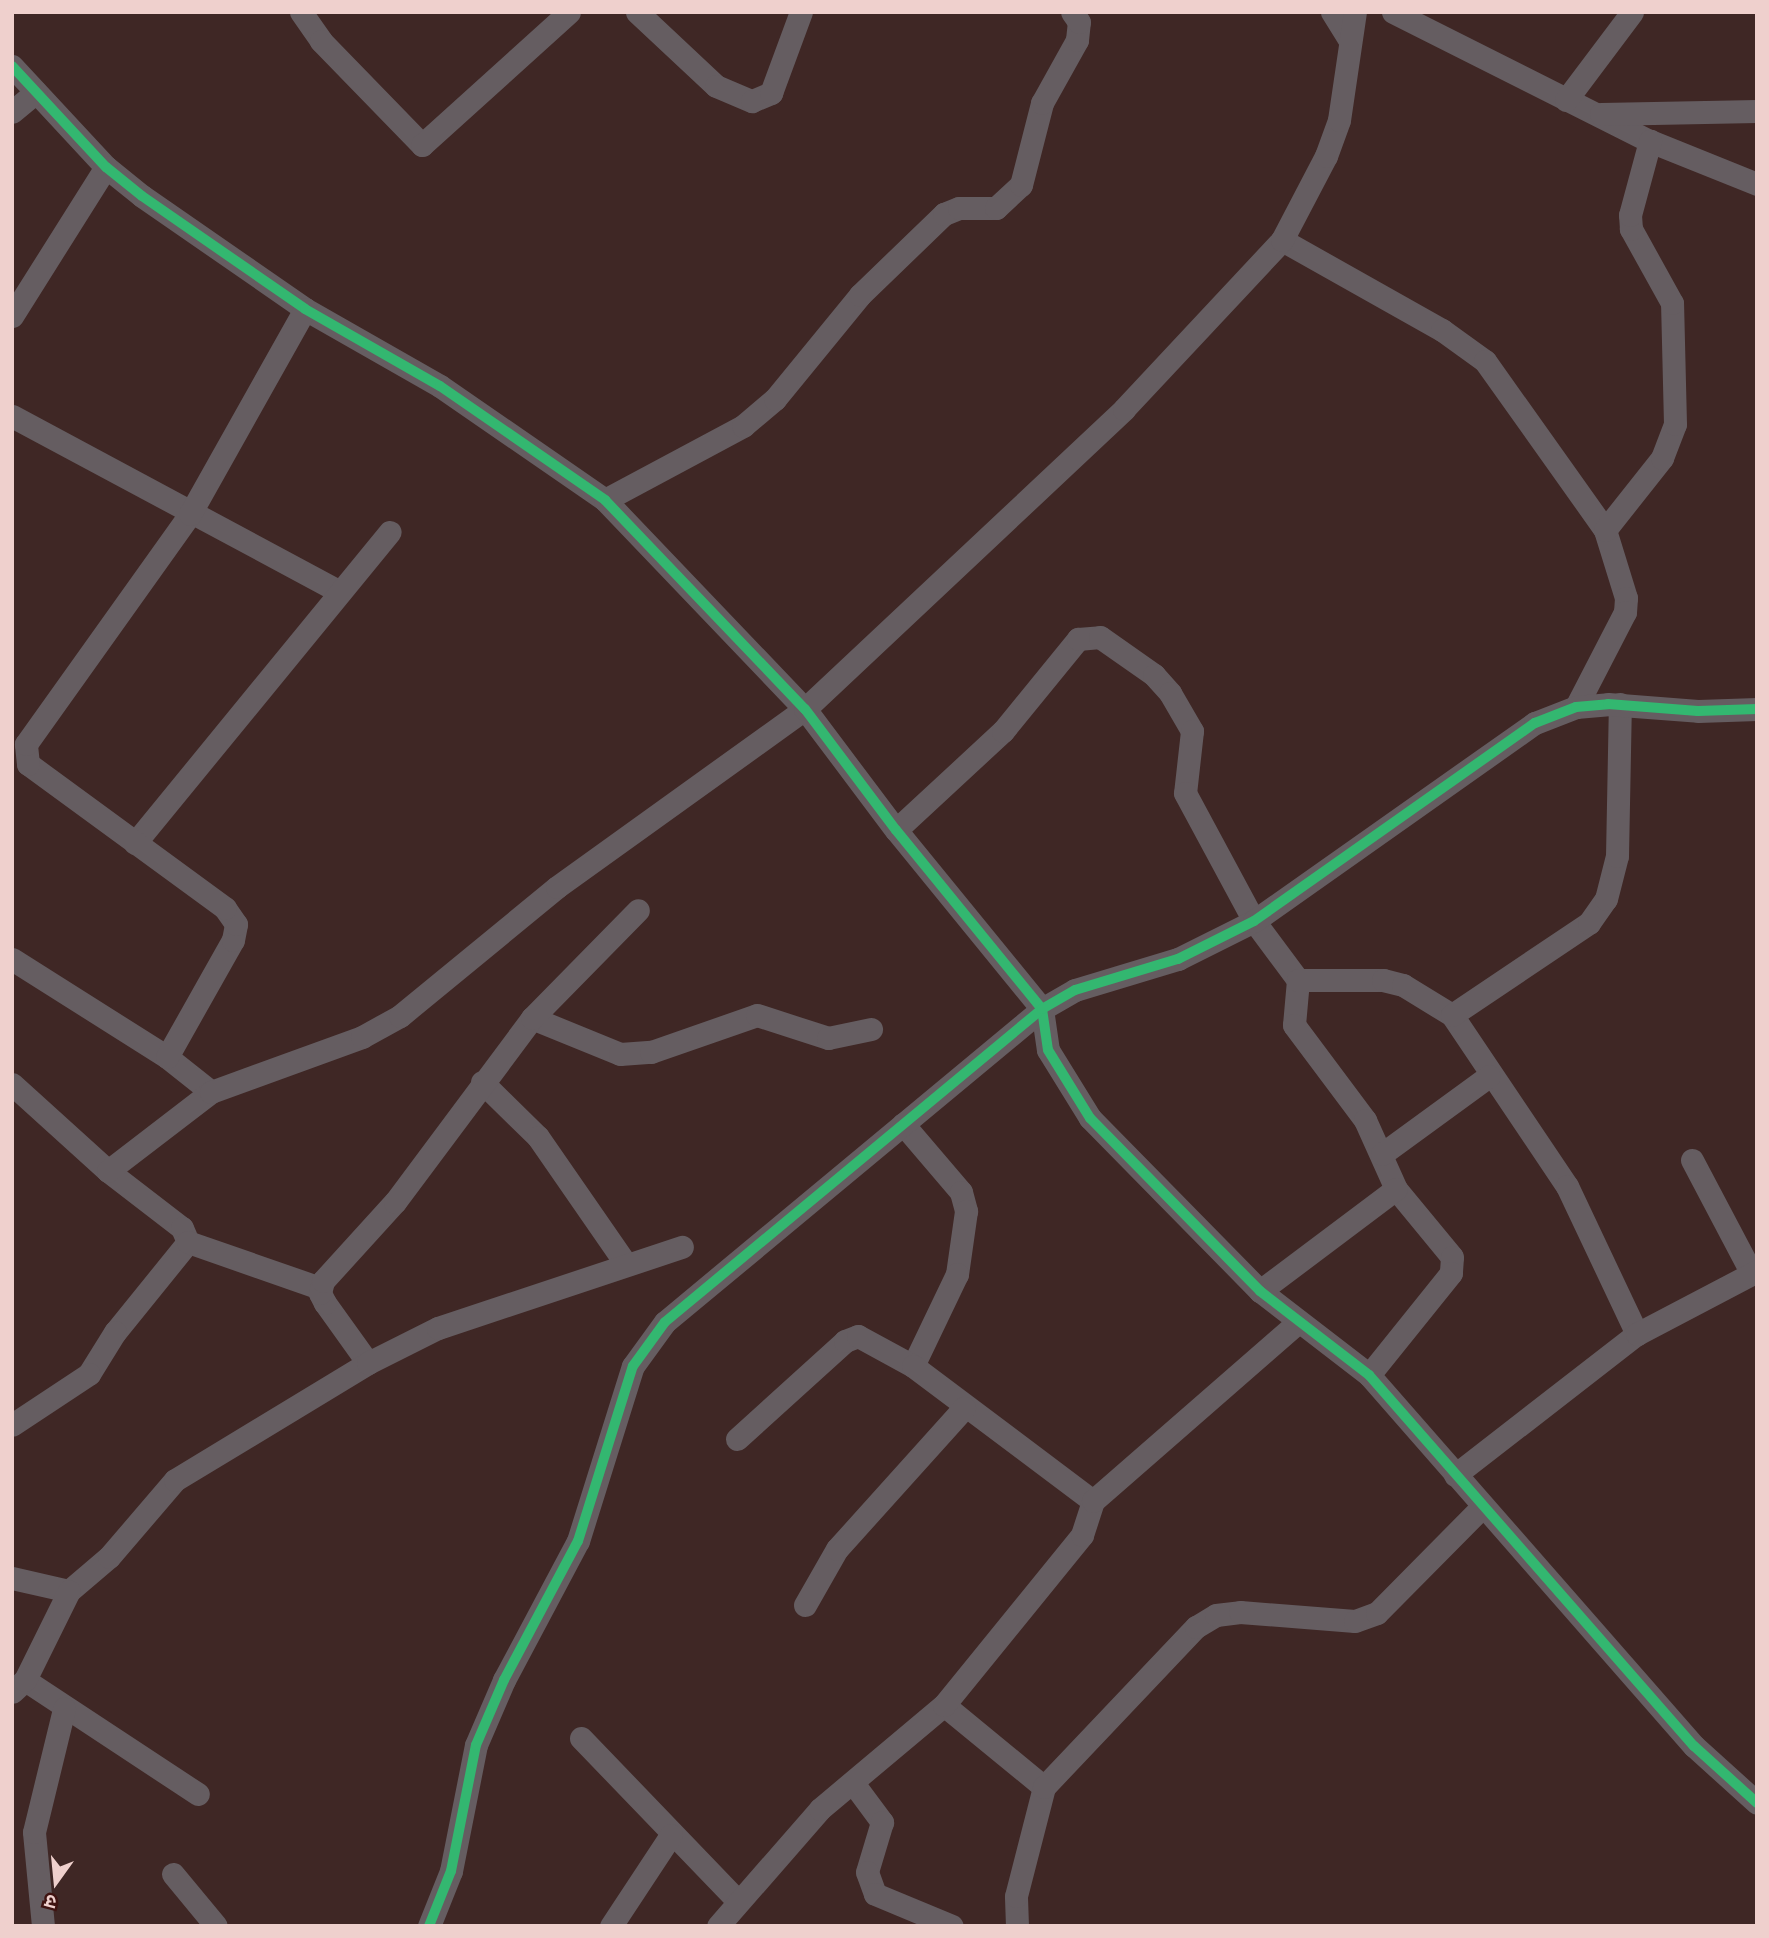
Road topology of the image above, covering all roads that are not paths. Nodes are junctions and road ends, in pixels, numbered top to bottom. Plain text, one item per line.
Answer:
1 (301, 12) edge
2 (569, 12) edge
3 (637, 12) edge
4 (801, 12) edge
5 (1072, 12) edge
6 (1332, 12) edge
7 (1355, 12) edge
8 (1393, 12) edge
9 (1632, 12) edge
10 (1350, 41) junction
11 (12, 66) edge
12 (36, 92) junction
13 (1566, 100) junction
14 (1757, 111) edge
15 (12, 112) edge
16 (1595, 114) junction
17 (1650, 141) junction
18 (107, 167) junction
19 (1757, 184) edge
20 (1282, 240) junction
21 (305, 309) junction
22 (12, 316) edge
23 (12, 416) edge
24 (606, 500) junction
25 (190, 514) junction
26 (1605, 530) junction
27 (390, 531) dead end
28 (340, 593) junction
29 (1620, 704) junction
30 (1576, 707) junction
31 (805, 709) junction
32 (1757, 709) edge
33 (895, 830) junction
34 (135, 843) junction
35 (638, 910) dead end
36 (1254, 921) junction
37 (12, 960) edge
38 (1298, 980) junction
39 (1042, 1009) junction
40 (1452, 1015) junction
41 (532, 1018) junction
42 (871, 1029) dead end
43 (167, 1058) junction
44 (1489, 1076) junction
45 (482, 1082) junction
46 (12, 1084) edge
47 (211, 1092) junction
48 (903, 1124) junction
49 (1382, 1154) junction
50 (1692, 1160) dead end
51 (108, 1171) junction
52 (1396, 1189) junction
53 (188, 1242) junction
54 (682, 1247) dead end
55 (626, 1264) junction
56 (1755, 1273) edge
57 (320, 1287) junction
58 (1260, 1291) junction
59 (1297, 1323) junction
60 (1637, 1334) junction
61 (368, 1363) junction
62 (913, 1366) junction
63 (1369, 1375) junction
64 (964, 1408) junction
65 (17, 1415) edge
66 (737, 1439) dead end
67 (1455, 1475) junction
68 (1093, 1502) junction
69 (1482, 1507) junction
70 (12, 1578) edge
71 (69, 1591) junction
72 (805, 1605) dead end
73 (19, 1686) edge
74 (944, 1704) junction
75 (64, 1709) junction
76 (581, 1738) dead end
77 (853, 1783) junction
78 (1044, 1787) junction
79 (198, 1794) dead end
80 (1757, 1803) edge
81 (671, 1835) junction
82 (173, 1874) dead end
83 (737, 1900) junction
84 (43, 1926) edge
85 (216, 1926) edge
86 (429, 1926) edge
87 (611, 1926) edge
88 (718, 1926) edge
89 (952, 1926) edge
90 (1017, 1926) edge

1 - 2 street
3 - 4 street
5 - 24 street
6 - 10 street
7 - 10 street
8 - 13 street
9 - 13 street
10 - 20 street
11 - 12 street
12 - 15 street
12 - 18 street
13 - 16 street
14 - 16 street
16 - 17 street
17 - 19 street
17 - 26 street
18 - 21 street
18 - 22 street
20 - 26 street
20 - 31 street
21 - 24 street
21 - 25 street
23 - 25 street
24 - 31 street
25 - 28 street
25 - 34 street
26 - 30 street
27 - 28 street
28 - 34 street
29 - 30 street
29 - 32 street
29 - 40 street
30 - 36 street
31 - 33 street
31 - 47 street
33 - 36 street
33 - 39 street
34 - 43 street
35 - 41 street
36 - 38 street
36 - 39 street
37 - 43 street
38 - 40 street
38 - 49 street
39 - 48 street
39 - 58 street
40 - 44 street
41 - 42 street
41 - 45 street
43 - 47 street
44 - 49 street
44 - 60 street
45 - 55 street
45 - 57 street
46 - 51 street
47 - 51 street
48 - 62 street
48 - 86 street
49 - 52 street
50 - 56 street
51 - 53 street
52 - 58 street
52 - 63 street
53 - 57 street
53 - 65 street
54 - 55 street
55 - 61 street
56 - 60 street
57 - 61 street
58 - 59 street
59 - 63 street
59 - 68 street
60 - 67 street
61 - 71 street
62 - 64 street
62 - 66 street
63 - 67 street
64 - 68 street
64 - 72 street
67 - 69 street
68 - 74 street
69 - 78 street
69 - 80 street
70 - 71 street
71 - 73 street
73 - 75 street
74 - 77 street
74 - 78 street
75 - 79 street
75 - 84 street
76 - 81 street
77 - 83 street
77 - 89 street
78 - 90 street
81 - 83 street
81 - 87 street
82 - 85 street
83 - 88 street

